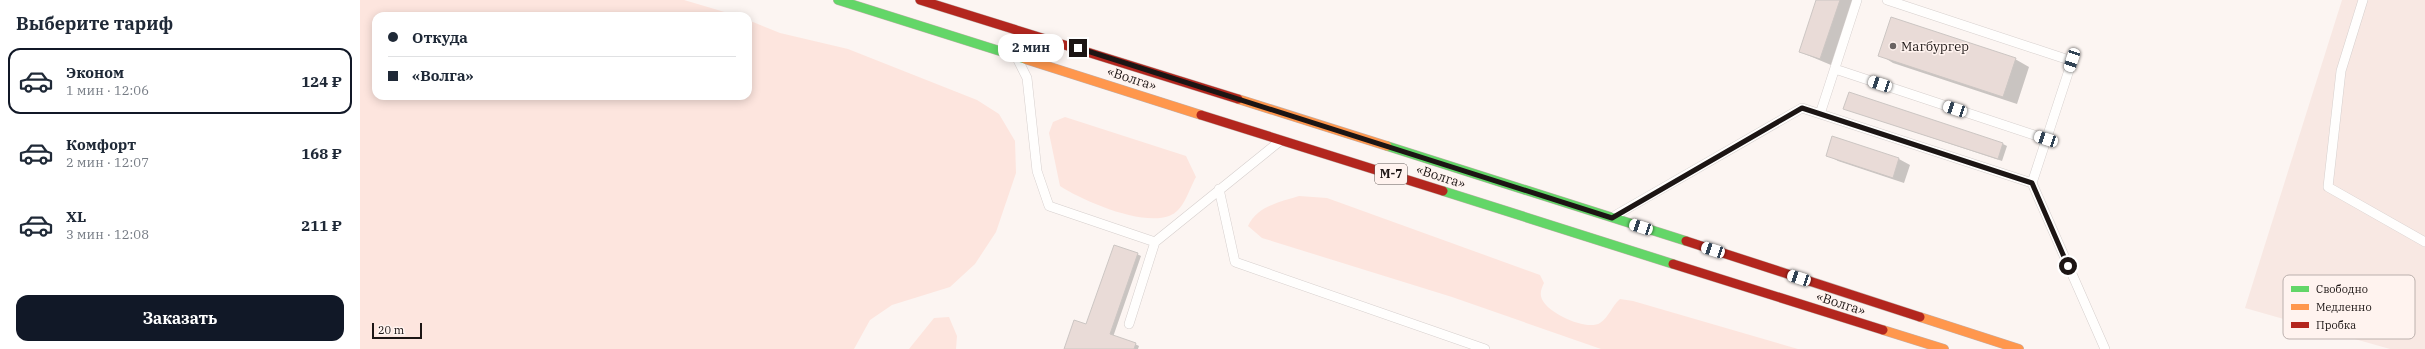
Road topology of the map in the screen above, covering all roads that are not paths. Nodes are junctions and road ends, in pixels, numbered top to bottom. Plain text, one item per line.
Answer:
1 (838, 0) edge
2 (920, 0) edge
3 (1857, 0) edge
4 (1887, 0) edge
5 (2363, 0) edge
6 (1016, 55) junction
7 (1835, 70) junction
8 (1820, 114) junction
9 (2046, 139) junction
10 (1282, 140) junction
11 (2032, 183) junction
12 (1219, 189) junction
13 (1612, 218) junction
14 (1156, 242) junction
15 (2425, 242) edge
16 (1129, 324) dead end
17 (1485, 349) edge
18 (1944, 349) edge
19 (2019, 349) edge
20 (2105, 349) edge

1 - 6 highway, «Волга» / М-7
2 - 13 highway, «Волга» / М-7
3 - 7 lane
4 - 9 lane
5 - 15 lane
6 - 10 highway, «Волга» / М-7
6 - 14 lane
7 - 8 lane
7 - 9 lane
8 - 11 lane
8 - 13 lane
9 - 11 lane
10 - 12 lane
10 - 18 highway, «Волга» / М-7
11 - 20 lane
12 - 14 lane
12 - 17 lane
13 - 19 highway, «Волга» / М-7
14 - 16 lane

